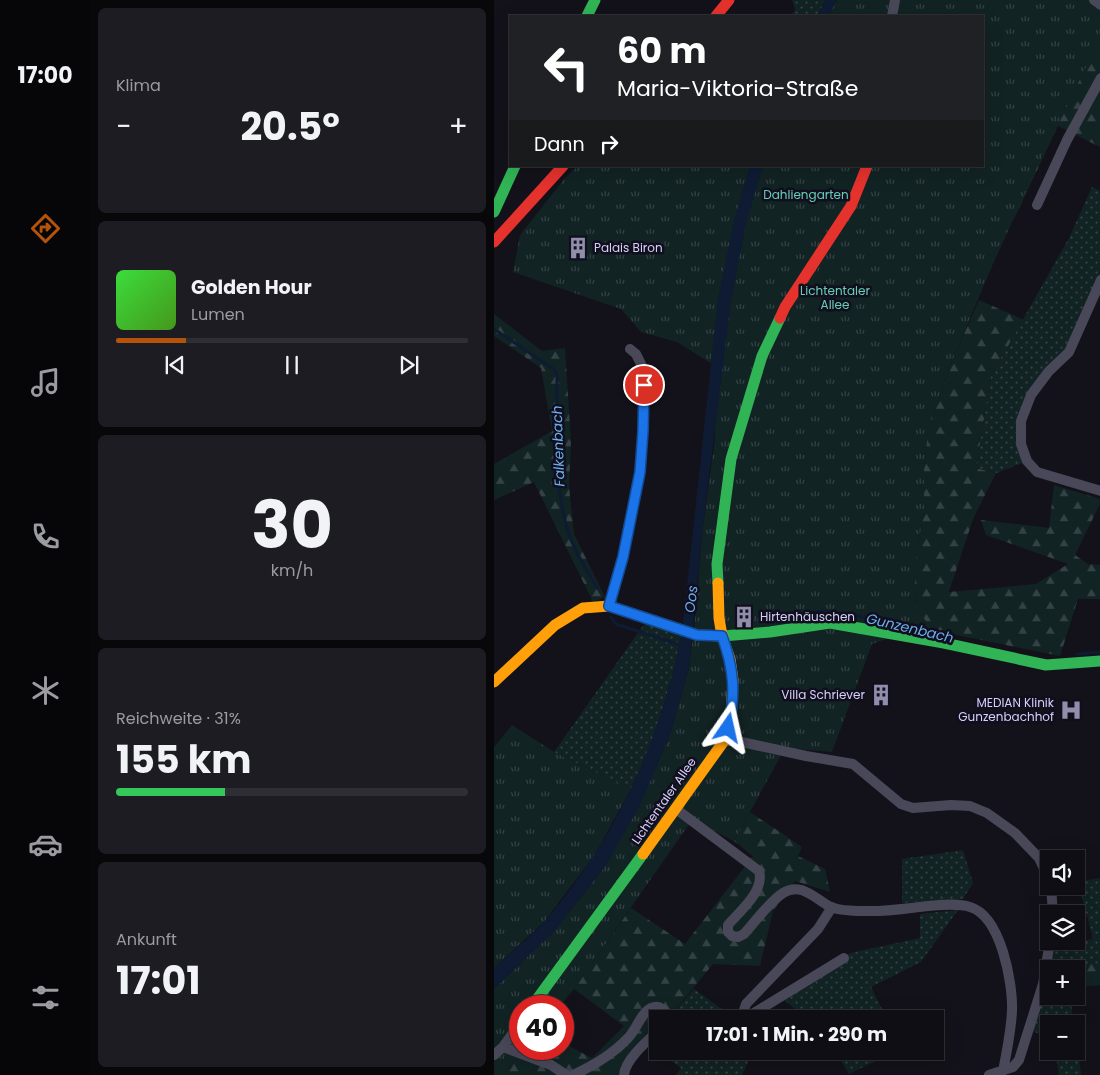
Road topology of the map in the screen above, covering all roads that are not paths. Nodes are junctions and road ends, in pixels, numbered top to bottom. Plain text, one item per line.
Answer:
1 (595, 0) edge
2 (729, 0) edge
3 (895, 0) edge
4 (1094, 0) edge
5 (1100, 5) edge
6 (588, 15) edge
7 (717, 15) edge
8 (892, 15) edge
9 (1100, 78) edge
10 (515, 167) edge
11 (562, 167) edge
12 (867, 167) edge
13 (1037, 205) dead end
14 (494, 212) edge
15 (494, 242) edge
16 (1100, 280) edge
17 (630, 350) dead end
18 (1100, 491) edge
19 (609, 606) junction
20 (722, 636) junction
21 (1100, 661) edge
22 (494, 682) edge
23 (724, 741) junction
24 (676, 809) junction
25 (1040, 860) edge
26 (832, 908) junction
27 (1049, 950) edge
28 (844, 958) dead end
29 (540, 995) edge
30 (649, 1010) edge
31 (649, 1010) edge
32 (663, 1010) edge
33 (509, 1038) edge
34 (649, 1039) edge
35 (503, 1046) junction
36 (494, 1055) edge
37 (1011, 1071) edge
38 (566, 1075) edge
39 (573, 1075) edge
40 (624, 1075) edge
41 (989, 1075) edge

1 - 6 street
2 - 7 street
3 - 8 street
4 - 5 street
9 - 13 street
10 - 14 street
11 - 15 street
12 - 20 street, Lichtentaler Allee
16 - 18 street
17 - 19 street
19 - 20 street
19 - 22 street
20 - 21 street
20 - 23 street, Lichtentaler Allee
23 - 24 street, Lichtentaler Allee
23 - 25 street
24 - 26 street
24 - 29 street, Lichtentaler Allee
26 - 28 street
26 - 37 street
27 - 37 street
30 - 39 street
31 - 32 street
33 - 35 street
34 - 40 street
35 - 36 street
35 - 38 street
37 - 41 street

